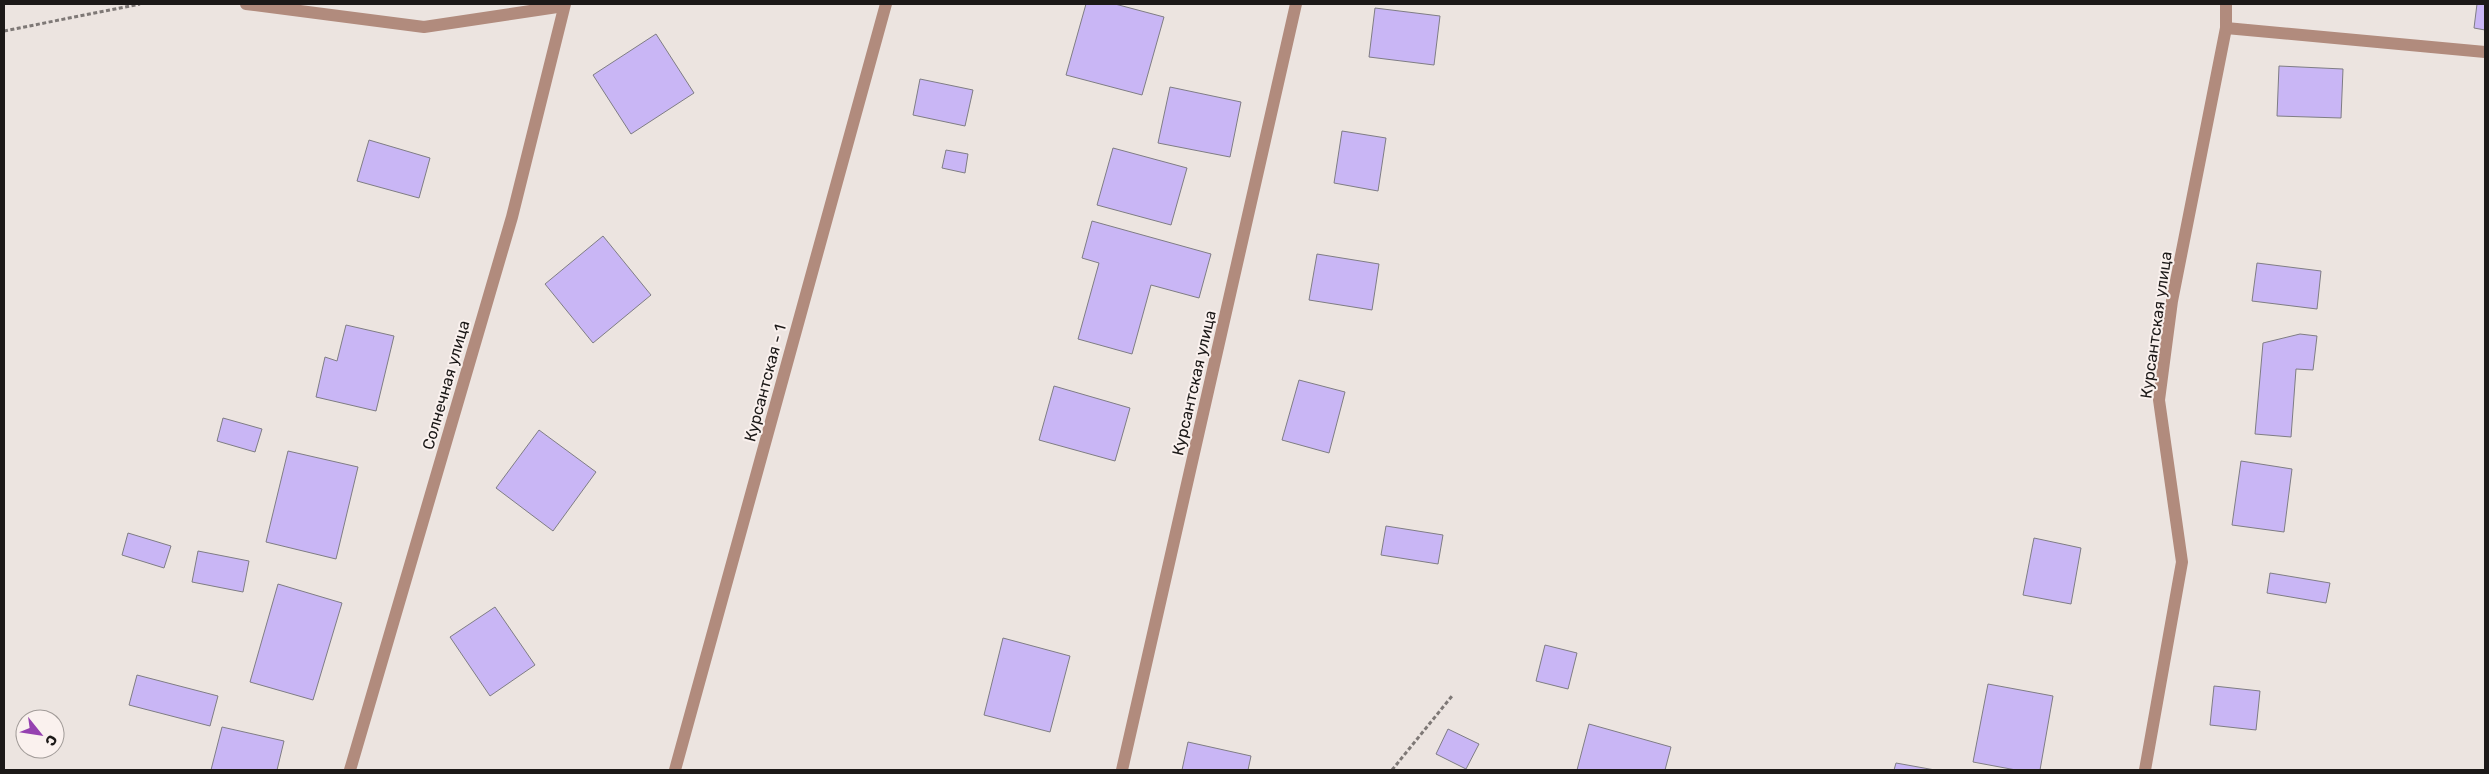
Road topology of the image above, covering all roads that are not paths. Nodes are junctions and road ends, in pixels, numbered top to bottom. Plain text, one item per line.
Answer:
1 (246, 4) edge
2 (886, 4) edge
3 (1296, 4) edge
4 (2226, 4) edge
5 (564, 5) edge
6 (2226, 28) junction
7 (2485, 52) edge
8 (350, 770) edge
9 (674, 770) edge
10 (1122, 770) edge
11 (2145, 770) edge

1 - 5 street
2 - 9 street, Курсантская - 1
3 - 10 street, Курсантская улица
4 - 6 street, Курсантская улица
5 - 8 street, Солнечная улица
6 - 7 street
6 - 11 street, Курсантская улица

